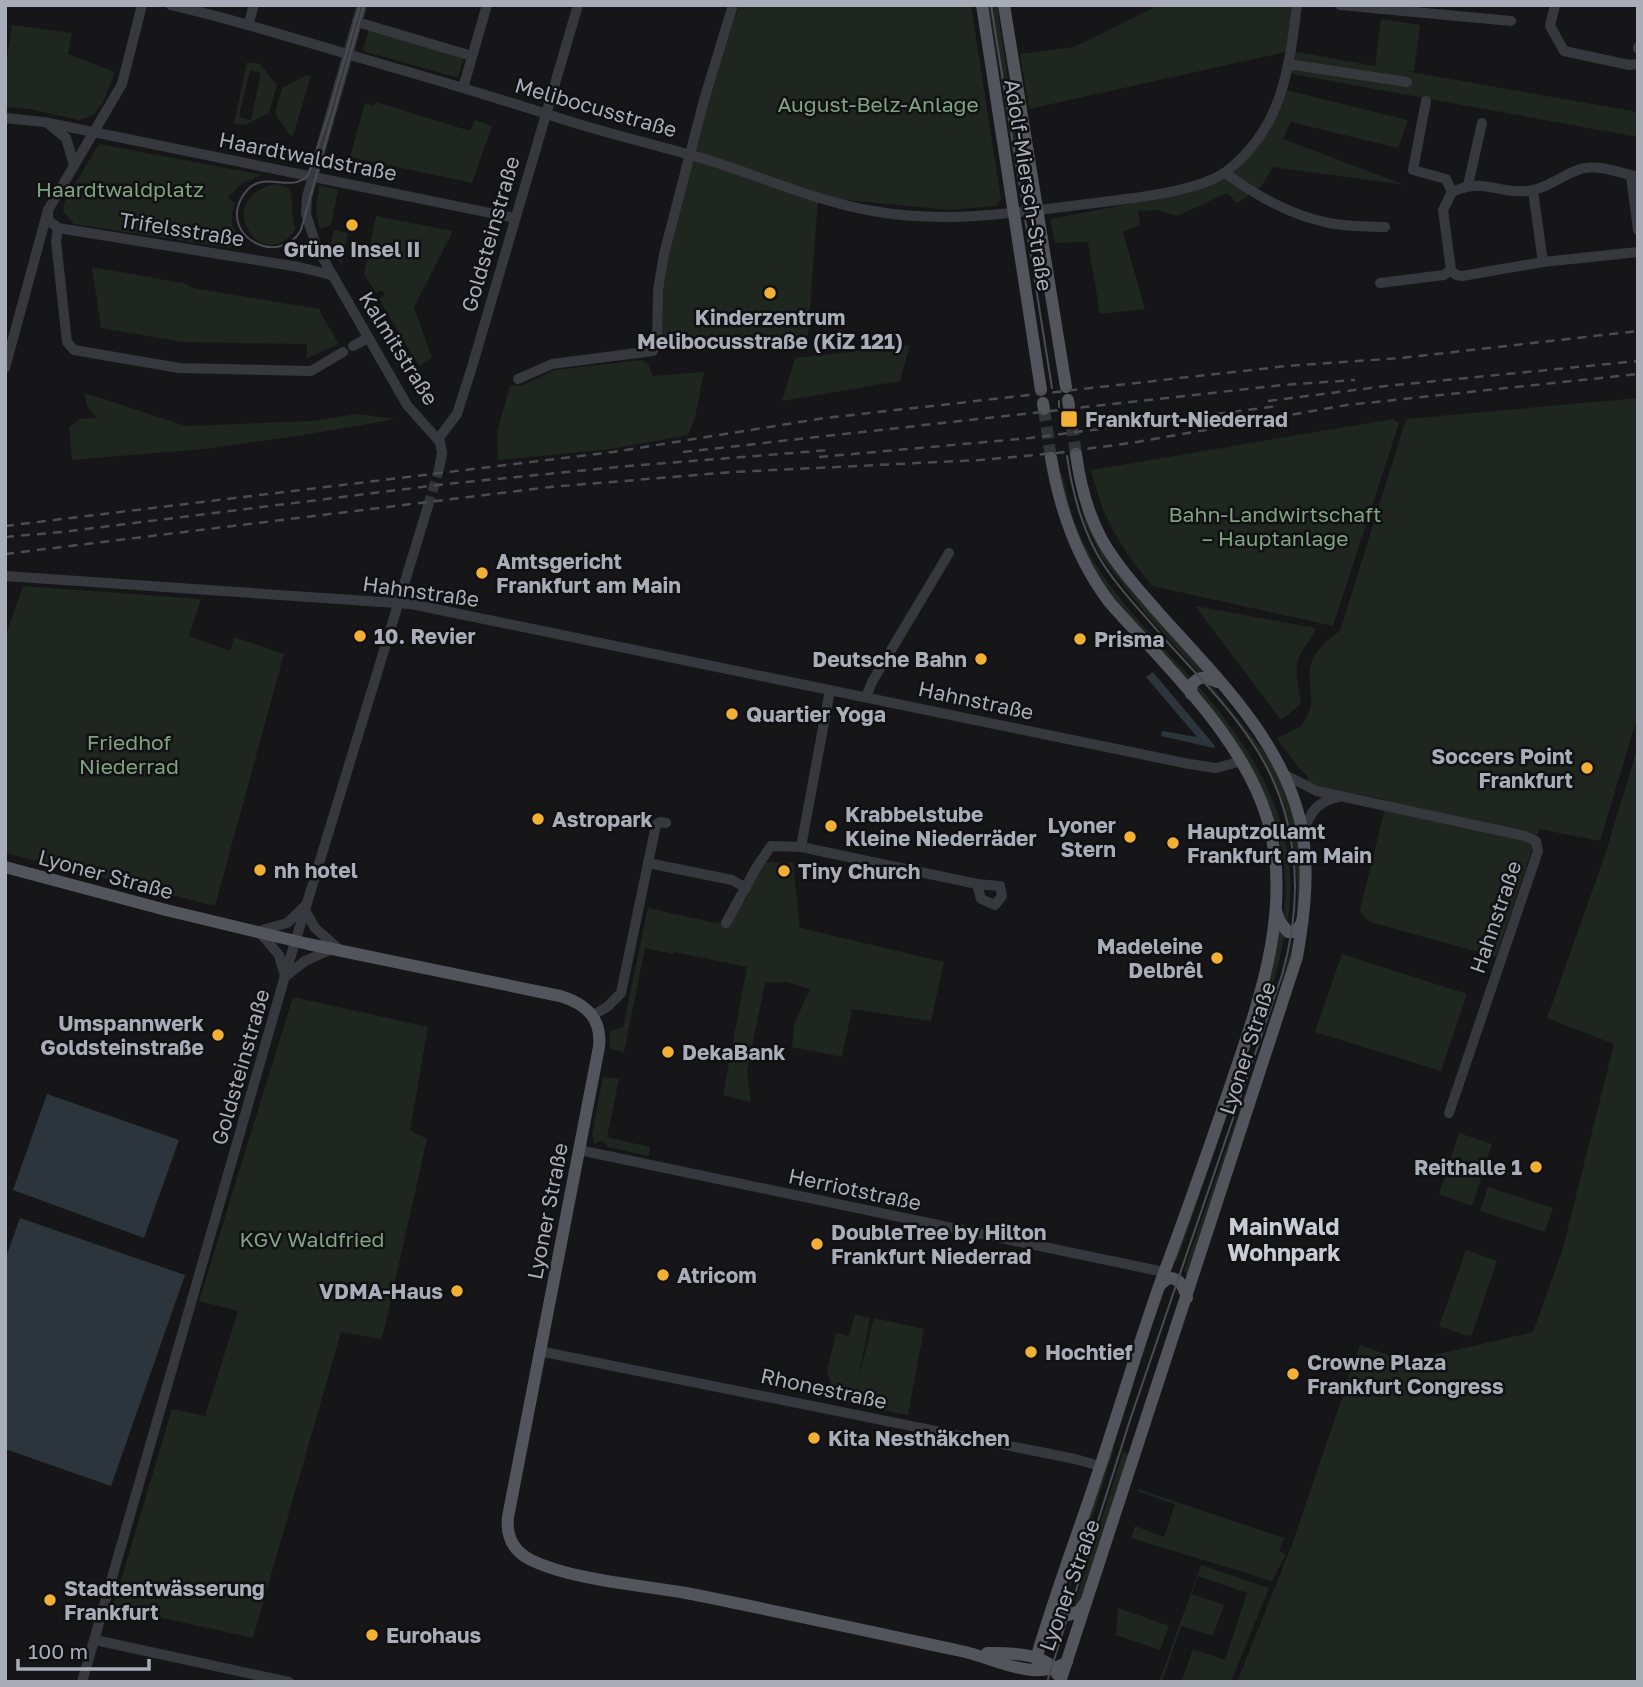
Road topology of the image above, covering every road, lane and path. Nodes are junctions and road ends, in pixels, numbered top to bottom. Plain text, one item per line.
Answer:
1 (142, 5) edge
2 (171, 5) edge
3 (254, 5) edge
4 (362, 5) edge
5 (487, 5) edge
6 (578, 5) edge
7 (733, 5) edge
8 (982, 5) edge
9 (1004, 5) edge
10 (1297, 5) edge
11 (1340, 5) edge
12 (1555, 5) edge
13 (1511, 21) dead end
14 (357, 22) junction
15 (248, 24) junction
16 (348, 54) junction
17 (472, 56) junction
18 (1289, 64) junction
19 (1638, 64) edge
20 (1407, 82) dead end
21 (463, 88) junction
22 (1426, 102) dead end
23 (545, 113) junction
24 (5, 118) edge
25 (44, 122) junction
26 (1482, 123) dead end
27 (93, 132) junction
28 (690, 155) junction
29 (74, 165) junction
30 (1225, 173) junction
31 (313, 176) junction
32 (1634, 176) edge
33 (1468, 185) junction
34 (1533, 191) junction
35 (1452, 192) junction
36 (48, 209) junction
37 (1037, 211) junction
38 (1013, 213) junction
39 (515, 218) junction
40 (1385, 227) dead end
41 (58, 228) junction
42 (1638, 230) edge
43 (36, 248) junction
44 (317, 248) junction
45 (1638, 251) edge
46 (1543, 262) junction
47 (299, 267) junction
48 (1451, 270) junction
49 (331, 275) junction
50 (1380, 283) dead end
51 (368, 338) junction
52 (353, 346) dead end
53 (343, 352) dead end
54 (5, 368) edge
55 (518, 379) dead end
56 (1068, 398) tunnel mouth
57 (1042, 401) tunnel mouth
58 (439, 439) junction
59 (1076, 454) tunnel mouth
60 (1051, 458) tunnel mouth
61 (439, 469) tunnel mouth
62 (428, 506) tunnel mouth
63 (949, 553) dead end
64 (5, 576) edge
65 (398, 604) junction
66 (1220, 684) junction
67 (830, 690) junction
68 (1191, 694) junction
69 (866, 697) junction
70 (1242, 761) junction
71 (1282, 774) junction
72 (1343, 797) junction
73 (666, 823) dead end
74 (1303, 837) junction
75 (801, 847) junction
76 (648, 863) junction
77 (5, 867) edge
78 (977, 884) dead end
79 (746, 888) junction
80 (309, 901) junction
81 (1275, 907) junction
82 (306, 912) junction
83 (1305, 914) junction
84 (726, 923) dead end
85 (259, 931) junction
86 (296, 941) junction
87 (336, 950) junction
88 (285, 976) junction
89 (593, 1014) junction
90 (1449, 1113) dead end
91 (579, 1150) junction
92 (1164, 1272) junction
93 (1160, 1285) junction
94 (1187, 1298) junction
95 (539, 1351) junction
96 (1100, 1466) junction
97 (1061, 1581) junction
98 (1087, 1601) junction
99 (94, 1640) junction
100 (1033, 1670) edge
101 (1058, 1677) edge
102 (82, 1682) edge
103 (289, 1682) edge

1 - 27 street
2 - 15 street, Melibocusstraße
3 - 15 street
4 - 14 street
5 - 17 street
6 - 23 street, Goldsteinstraße
7 - 28 street
8 - 38 main road, Adolf-Miersch-Straße
9 - 37 main road, Adolf-Miersch-Straße
10 - 18 street
11 - 13 street
12 - 19 street
14 - 16 street
14 - 17 street
15 - 16 street, Melibocusstraße
16 - 21 street, Melibocusstraße
16 - 31 street
17 - 21 street
18 - 20 street
18 - 30 street
21 - 23 street, Melibocusstraße
22 - 35 street
23 - 28 street, Melibocusstraße
23 - 39 street, Goldsteinstraße
24 - 25 street, Haardtwaldstraße
25 - 27 street, Haardtwaldstraße
25 - 29 street
26 - 33 street
27 - 29 street
27 - 31 street, Haardtwaldstraße
28 - 38 street, Melibocusstraße
28 - 55 street
29 - 36 street
30 - 37 street, Melibocusstraße
30 - 40 street
31 - 39 street, Haardtwaldstraße
31 - 44 street
32 - 34 street
32 - 42 street
33 - 34 street
33 - 35 street
34 - 46 street
35 - 48 street
36 - 41 street
36 - 43 street
37 - 38 street, Melibocusstraße
37 - 56 main road, Adolf-Miersch-Straße
38 - 57 main road, Adolf-Miersch-Straße
39 - 58 street, Goldsteinstraße
41 - 43 street
41 - 47 street, Trifelsstraße
41 - 53 street
43 - 54 street
44 - 47 street
44 - 49 street
45 - 46 street
46 - 48 street
47 - 49 street, Trifelsstraße
48 - 50 street
49 - 51 street, Kalmitstraße
51 - 52 street
51 - 58 street, Kalmitstraße
58 - 61 street
59 - 66 main road, Lyoner Straße
60 - 68 main road, Lyoner Straße
62 - 65 street, Goldsteinstraße
63 - 69 street
64 - 65 street, Hahnstraße
65 - 67 street, Hahnstraße
65 - 80 street, Goldsteinstraße
66 - 68 main road
66 - 71 main road, Lyoner Straße
67 - 69 street, Hahnstraße
67 - 75 street
68 - 70 main road, Lyoner Straße
69 - 70 street, Hahnstraße
70 - 81 main road, Lyoner Straße
71 - 72 street, Hahnstraße
71 - 74 main road, Lyoner Straße
72 - 74 street
72 - 90 street, Hahnstraße
73 - 76 street
74 - 83 main road, Lyoner Straße
75 - 78 street
75 - 79 street
76 - 79 street
76 - 89 street
77 - 85 main road, Lyoner Straße
79 - 84 street
80 - 82 street, Goldsteinstraße
80 - 85 street
81 - 83 main road
81 - 92 main road, Lyoner Straße
82 - 86 street, Goldsteinstraße
82 - 87 street
83 - 94 main road, Lyoner Straße
85 - 86 main road, Lyoner Straße
85 - 88 street
86 - 87 main road, Lyoner Straße
86 - 88 street, Goldsteinstraße
87 - 88 street
87 - 89 main road, Lyoner Straße
88 - 99 street, Goldsteinstraße
89 - 91 main road, Lyoner Straße
91 - 92 street, Herriotstraße
91 - 95 main road, Lyoner Straße
92 - 93 main road, Lyoner Straße
93 - 94 main road
93 - 96 main road, Lyoner Straße
94 - 98 main road, Lyoner Straße
95 - 96 street, Rhonestraße
95 - 100 main road, Lyoner Straße
96 - 97 main road, Lyoner Straße
97 - 98 main road
97 - 100 main road, Lyoner Straße
98 - 101 main road, Lyoner Straße
99 - 102 street, Goldsteinstraße
99 - 103 street
100 - 101 main road, Lyoner Straße

